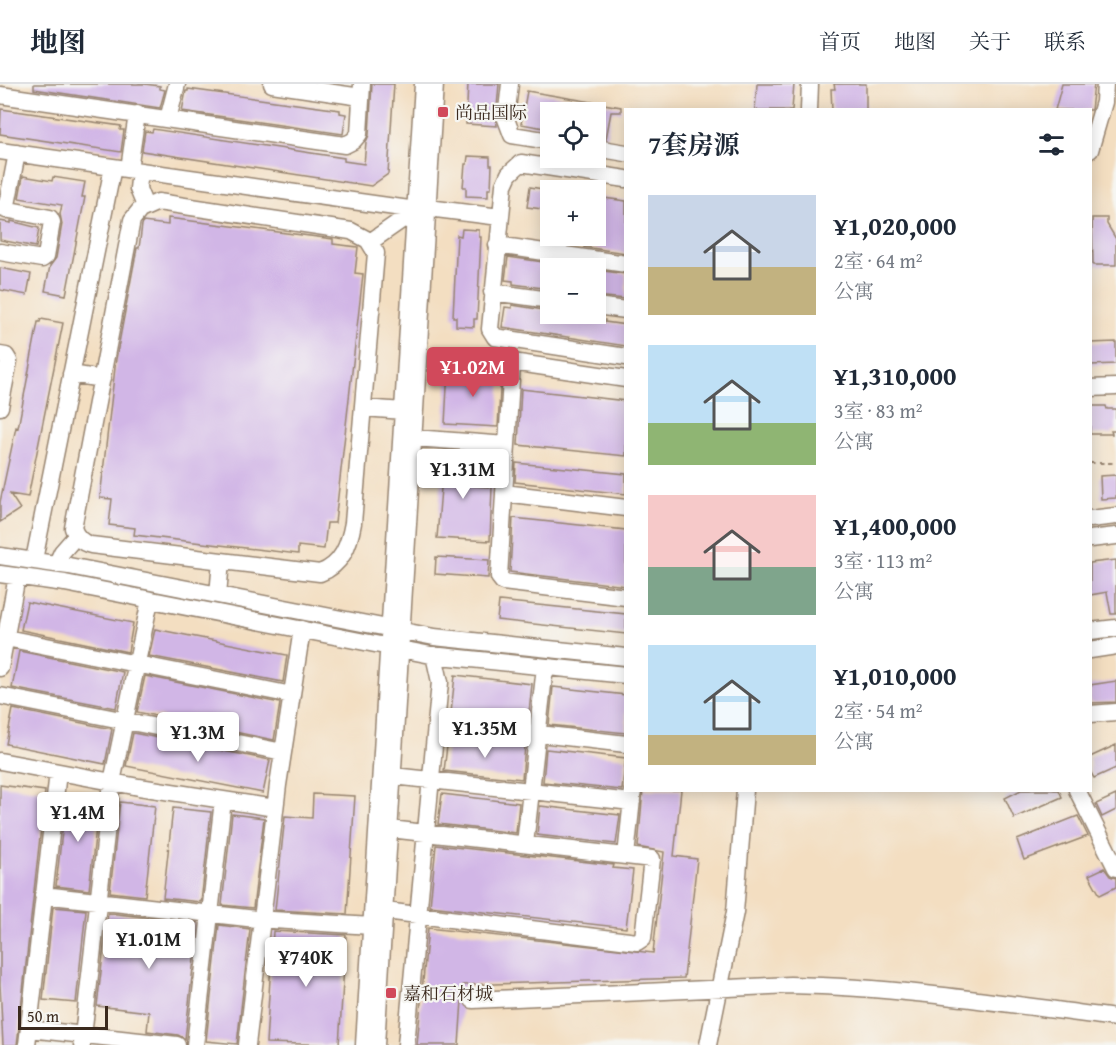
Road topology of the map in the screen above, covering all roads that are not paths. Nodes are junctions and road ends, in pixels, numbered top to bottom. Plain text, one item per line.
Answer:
1 (177, 84) edge
2 (272, 84) edge
3 (423, 84) edge
4 (435, 84) edge
5 (510, 84) edge
6 (810, 84) edge
7 (1106, 84) edge
8 (362, 91) edge
9 (0, 95) edge
10 (809, 108) edge
11 (137, 114) junction
12 (168, 119) junction
13 (540, 139) edge
14 (1092, 143) edge
15 (606, 150) edge
16 (0, 151) edge
17 (17, 153) junction
18 (624, 153) edge
19 (127, 169) junction
20 (624, 179) edge
21 (260, 188) junction
22 (146, 206) junction
23 (3, 209) edge
24 (422, 209) junction
25 (256, 217) junction
26 (500, 217) junction
27 (370, 242) junction
28 (497, 245) junction
29 (0, 252) edge
30 (624, 264) edge
31 (492, 292) junction
32 (540, 299) edge
33 (606, 307) edge
34 (624, 310) edge
35 (0, 355) edge
36 (624, 357) edge
37 (71, 374) junction
38 (624, 379) edge
39 (102, 380) junction
40 (1116, 387) edge
41 (1092, 388) edge
42 (0, 407) edge
43 (363, 408) junction
44 (404, 411) junction
45 (414, 438) junction
46 (507, 445) junction
47 (504, 493) junction
48 (624, 508) edge
49 (1116, 516) edge
50 (1092, 519) edge
51 (76, 536) junction
52 (1116, 536) edge
53 (1092, 539) edge
54 (0, 556) edge
55 (34, 560) junction
56 (221, 561) junction
57 (57, 563) junction
58 (0, 574) edge
59 (17, 576) junction
60 (218, 595) junction
61 (624, 597) edge
62 (6, 600) edge
63 (150, 600) junction
64 (1116, 628) edge
65 (302, 629) junction
66 (396, 629) junction
67 (1092, 631) edge
68 (6, 638) junction
69 (1116, 646) edge
70 (395, 648) junction
71 (1092, 650) edge
72 (434, 655) junction
73 (624, 657) edge
74 (0, 664) edge
75 (137, 664) junction
76 (545, 667) junction
77 (624, 675) edge
78 (292, 694) junction
79 (0, 696) edge
80 (1116, 712) edge
81 (1092, 714) edge
82 (125, 721) junction
83 (436, 723) junction
84 (538, 734) junction
85 (624, 744) edge
86 (283, 752) junction
87 (0, 761) edge
88 (58, 772) junction
89 (393, 776) junction
90 (430, 780) junction
91 (112, 782) junction
92 (531, 791) junction
93 (745, 792) edge
94 (1078, 792) edge
95 (633, 796) edge
96 (223, 800) junction
97 (275, 808) junction
98 (390, 829) junction
99 (425, 833) junction
100 (525, 844) junction
101 (626, 856) junction
102 (1116, 868) edge
103 (43, 895) junction
104 (98, 901) junction
105 (384, 911) junction
106 (209, 914) junction
107 (417, 915) junction
108 (262, 919) junction
109 (372, 926) junction
110 (719, 989) junction
111 (473, 1000) dead end
112 (1116, 1018) edge
113 (28, 1037) edge
114 (82, 1040) edge
115 (138, 1043) edge
116 (177, 1045) edge
117 (195, 1045) edge
118 (247, 1045) edge
119 (364, 1045) edge
120 (376, 1045) edge
121 (406, 1045) edge
122 (708, 1045) edge

1 - 12 street
2 - 8 street
3 - 24 street
4 - 24 street
5 - 13 street
6 - 10 street
7 - 14 street
8 - 12 street
9 - 11 street
11 - 12 street
11 - 19 street
15 - 18 street
16 - 17 street
17 - 19 street
17 - 23 street
19 - 21 street
19 - 22 street
19 - 37 street
20 - 26 street
21 - 24 street
21 - 25 street
22 - 25 street
22 - 39 street
23 - 29 street
24 - 26 street
24 - 27 street
24 - 44 street
24 - 45 street
25 - 27 street
26 - 28 street
27 - 43 street
28 - 30 street
28 - 31 street
31 - 32 street
31 - 36 street
33 - 34 street
35 - 42 street
37 - 39 street
37 - 55 street
38 - 46 street
39 - 51 street
40 - 41 street
43 - 44 street
43 - 56 street
44 - 66 street
45 - 46 street
45 - 66 street
46 - 47 street
47 - 48 street
47 - 61 street
49 - 50 street
51 - 56 street
51 - 57 street
52 - 53 street
54 - 55 street
55 - 57 street
56 - 60 street
57 - 60 street
58 - 59 street
59 - 62 street
59 - 63 street
60 - 66 street
62 - 68 street
63 - 65 street
63 - 75 street
64 - 67 street
65 - 70 street
65 - 78 street
66 - 70 street
66 - 73 street
68 - 74 street
68 - 75 street
69 - 71 street
70 - 72 street
70 - 89 street
70 - 109 street
72 - 76 street
72 - 83 street
75 - 78 street
75 - 82 street
76 - 77 street
76 - 84 street
78 - 86 street
79 - 82 street
80 - 81 street
82 - 86 street
82 - 91 street
83 - 84 street
83 - 90 street
84 - 85 street
84 - 92 street
86 - 97 street
87 - 88 street
88 - 91 street
88 - 103 street
89 - 90 street
89 - 98 street
90 - 92 street
90 - 99 street
91 - 96 street
91 - 104 street
92 - 95 street
92 - 100 street
93 - 110 street
94 - 102 street
95 - 101 street
96 - 97 street
96 - 106 street
97 - 108 street
98 - 99 street
98 - 105 street
99 - 100 street
99 - 107 street
100 - 101 street
101 - 107 street
103 - 104 street
103 - 113 street
104 - 106 street
104 - 114 street
105 - 107 street
105 - 120 street
106 - 108 street
106 - 117 street
107 - 121 street
108 - 109 street
108 - 118 street
109 - 119 street
110 - 111 street
110 - 112 street
110 - 122 street
113 - 114 street
114 - 115 street
115 - 116 street

